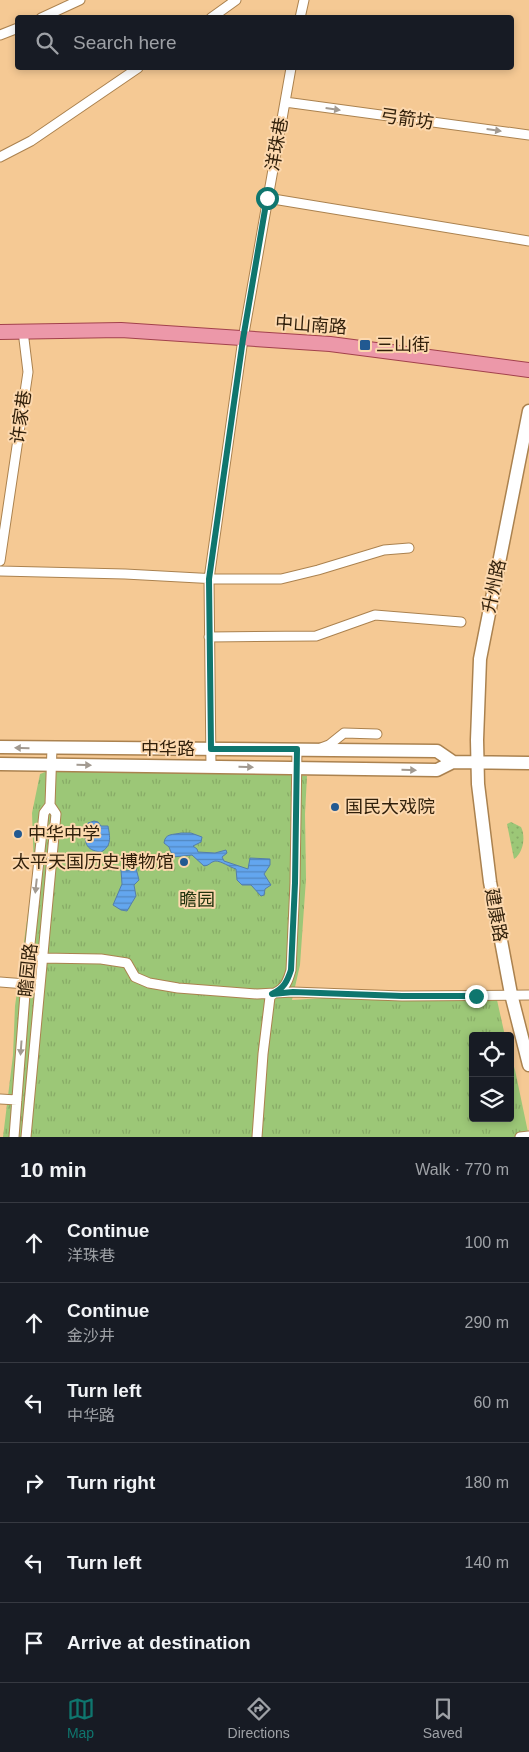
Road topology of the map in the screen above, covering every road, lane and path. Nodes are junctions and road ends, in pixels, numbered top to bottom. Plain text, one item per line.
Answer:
1 (80, 0) edge
2 (236, 0) edge
3 (304, 0) edge
4 (47, 15) edge
5 (215, 15) edge
6 (301, 15) edge
7 (15, 29) edge
8 (0, 35) edge
9 (135, 70) edge
10 (291, 70) edge
11 (285, 102) junction
12 (529, 135) edge
13 (0, 157) edge
14 (267, 198) junction
15 (529, 241) edge
16 (0, 332) edge
17 (23, 332) junction
18 (243, 339) junction
19 (529, 370) edge
20 (529, 411) edge
21 (409, 548) dead end
22 (0, 561) edge
23 (0, 571) edge
24 (209, 579) junction
25 (461, 622) dead end
26 (209, 637) junction
27 (377, 734) dead end
28 (0, 747) edge
29 (52, 748) junction
30 (211, 749) junction
31 (297, 749) junction
32 (316, 750) junction
33 (453, 762) junction
34 (477, 762) junction
35 (529, 763) edge
36 (0, 764) edge
37 (211, 767) junction
38 (50, 805) junction
39 (41, 958) junction
40 (0, 982) edge
41 (39, 982) junction
42 (26, 983) junction
43 (272, 994) junction
44 (511, 994) junction
45 (529, 995) edge
46 (25, 997) junction
47 (38, 999) junction
48 (529, 1065) edge
49 (0, 1098) edge
50 (17, 1100) junction
51 (529, 1136) edge
52 (14, 1137) edge
53 (26, 1137) edge
54 (257, 1137) edge
55 (520, 1137) edge

1 - 4 street
2 - 5 street
3 - 6 street
7 - 8 street
9 - 13 street
10 - 11 street, 洋珠巷
11 -> 12 street, 弓箭坊
11 - 14 street, 洋珠巷
14 - 15 street
14 - 18 street, 洋珠巷
16 - 17 main road, 中山南路
17 - 18 main road, 中山南路
17 - 22 street, 许家巷
18 - 19 main road, 中山南路
18 - 24 street, 洋珠巷
20 - 34 main road, 升州路
21 - 24 street
23 - 24 street
24 - 26 street, 洋珠巷
25 - 26 street
26 - 30 street, 洋珠巷
27 - 32 street
29 -> 28 main road, 中华路
29 - 30 main road, 中华路
29 - 38 street, 瞻园路
30 - 31 main road, 中华路
30 - 37 street, 洋珠巷
31 - 32 main road, 中华路
31 - 43 street
32 - 33 main road, 中华路
33 - 34 main road, 中华路
37 -> 33 main road, 中华路
34 - 35 main road, 中华路
34 - 44 main road, 建康路
36 -> 37 main road, 中华路
38 - 39 street, 瞻园路
38 -> 42 street, 瞻园路
39 - 41 street, 瞻园路
39 - 43 street
40 - 42 street
41 - 42 street
41 - 47 street, 瞻园路
42 - 46 street, 瞻园路
43 - 44 street
43 - 54 street
44 - 45 street
44 - 48 main road, 建康路
46 - 47 street
46 -> 50 street, 瞻园路
47 - 53 street, 瞻园路
49 - 50 street
50 - 52 street, 瞻园路
51 - 55 street

